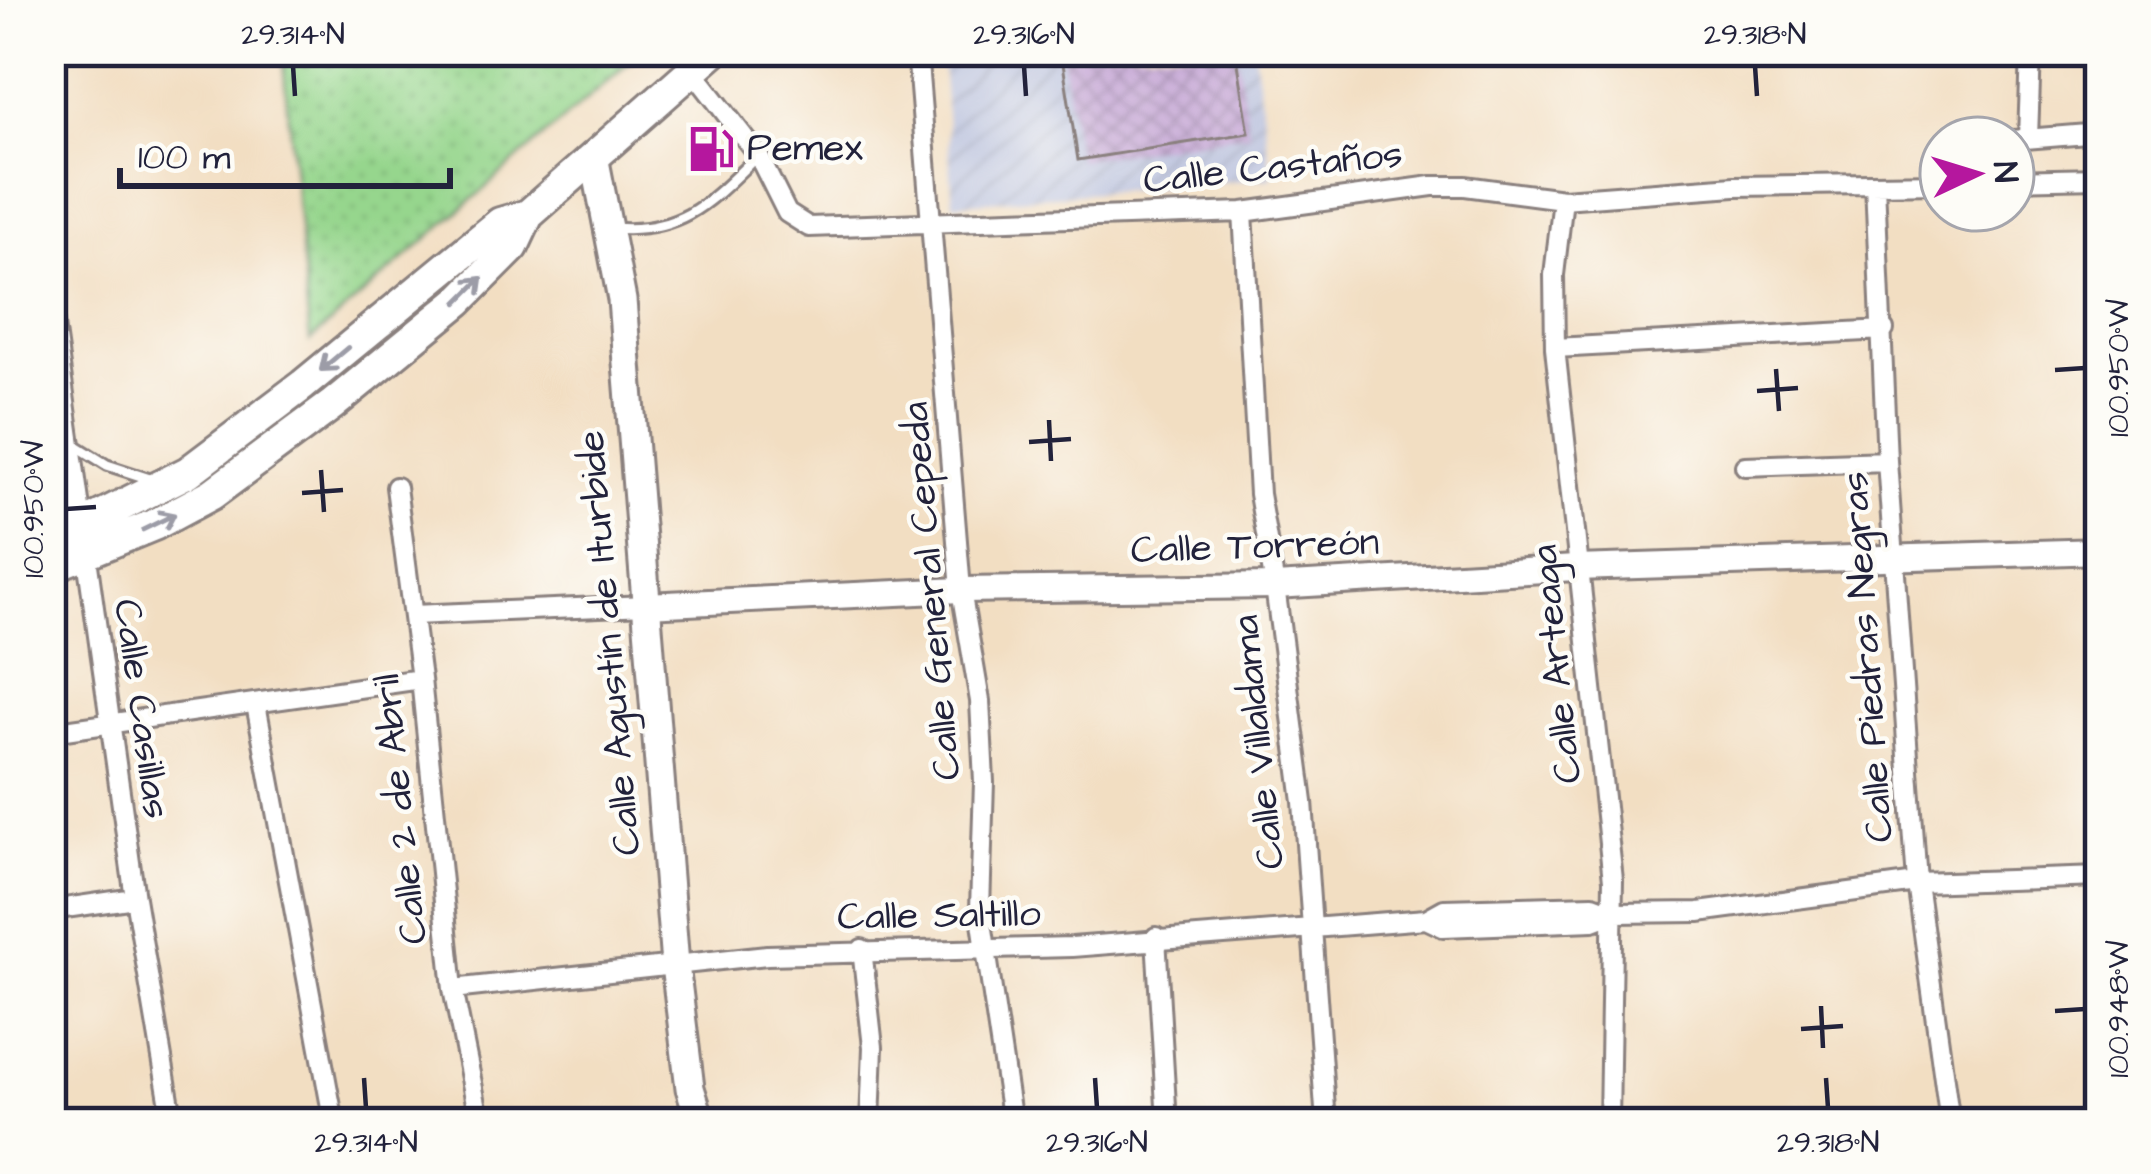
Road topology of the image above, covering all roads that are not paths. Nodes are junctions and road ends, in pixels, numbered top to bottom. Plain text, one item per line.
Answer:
1 (917, 51) edge
2 (2031, 51) edge
3 (703, 61) edge
4 (2024, 114) edge
5 (2100, 133) edge
6 (2037, 138) edge
7 (758, 155) junction
8 (594, 156) junction
9 (2100, 178) edge
10 (2037, 180) edge
11 (1917, 183) edge
12 (1874, 184) junction
13 (1563, 199) junction
14 (1243, 212) junction
15 (528, 215) junction
16 (933, 221) junction
17 (609, 228) junction
18 (51, 303) edge
19 (1884, 330) junction
20 (1555, 347) junction
21 (57, 384) edge
22 (72, 443) junction
23 (1887, 461) junction
24 (1745, 466) dead end
25 (170, 483) junction
26 (396, 487) dead end
27 (85, 540) junction
28 (51, 541) edge
29 (2100, 551) edge
30 (1894, 556) junction
31 (51, 567) edge
32 (1576, 568) junction
33 (1275, 586) junction
34 (962, 590) junction
35 (646, 604) junction
36 (413, 615) junction
37 (421, 679) junction
38 (256, 704) junction
39 (110, 723) junction
40 (51, 732) edge
41 (2100, 877) edge
42 (1917, 883) junction
43 (135, 898) junction
44 (51, 910) edge
45 (1615, 913) junction
46 (1311, 926) junction
47 (1156, 937) junction
48 (987, 947) junction
49 (862, 950) junction
50 (675, 965) junction
51 (454, 989) junction
52 (173, 1123) edge
53 (334, 1123) edge
54 (480, 1123) edge
55 (701, 1123) edge
56 (870, 1123) edge
57 (1012, 1123) edge
58 (1166, 1123) edge
59 (1326, 1123) edge
60 (1609, 1123) edge
61 (1950, 1123) edge

1 - 16 street, Calle General Cepeda
2 - 4 street
3 - 7 street, Calle Castaños
3 - 8 main road
5 - 6 street
7 - 16 street, Calle Castaños
7 - 17 lane
8 - 15 main road
8 - 17 main road, Calle Agustín de Iturbide
9 - 10 street
11 - 12 street, Calle Castaños
12 - 13 street, Calle Castaños
12 - 19 street, Calle Piedras Negras
13 - 14 street, Calle Castaños
13 - 20 street, Calle Arteaga
14 - 16 street, Calle Castaños
14 - 33 street, Calle Villaldama
15 -> 25 main road
27 -> 15 main road
16 - 34 street, Calle General Cepeda
17 - 35 main road, Calle Agustín de Iturbide
18 - 21 street, Calle Casillas
19 - 20 street
19 - 23 street, Calle Piedras Negras
20 - 32 street, Calle Arteaga
21 - 22 street, Calle Casillas
22 - 25 lane
22 - 27 street, Calle Casillas
23 - 24 street
23 - 30 street, Calle Piedras Negras
25 - 27 main road
26 - 36 street, Calle 2 de Abril
27 - 28 main road
27 - 31 main road
27 - 39 street, Calle Casillas
29 - 30 street, Calle Torreón
30 - 32 street, Calle Torreón
30 - 42 street, Calle Piedras Negras
32 - 33 street, Calle Torreón
32 - 45 street, Calle Arteaga
33 - 34 street, Calle Torreón
33 - 46 street, Calle Villaldama
34 - 35 street, Calle Torreón
34 - 48 street, Calle General Cepeda
35 - 36 street, Calle Torreón
35 - 50 main road, Calle Agustín de Iturbide
36 - 37 street, Calle 2 de Abril
37 - 38 street
37 - 51 street, Calle 2 de Abril
38 - 39 street
38 - 53 street
39 - 40 street
39 - 43 street, Calle Casillas
41 - 42 street, Calle Saltillo
42 - 45 street, Calle Saltillo
42 - 61 street, Calle Piedras Negras
43 - 44 street
43 - 52 street, Calle Casillas
45 - 46 street, Calle Saltillo
45 - 60 street, Calle Arteaga
46 - 47 street, Calle Saltillo
46 - 59 street, Calle Villaldama
47 - 48 street, Calle Saltillo
47 - 58 street
48 - 49 street, Calle Saltillo
48 - 57 street, Calle General Cepeda
49 - 50 street, Calle Saltillo
49 - 56 street
50 - 51 street, Calle Saltillo
50 - 55 main road, Calle Agustín de Iturbide
51 - 54 street, Calle 2 de Abril

